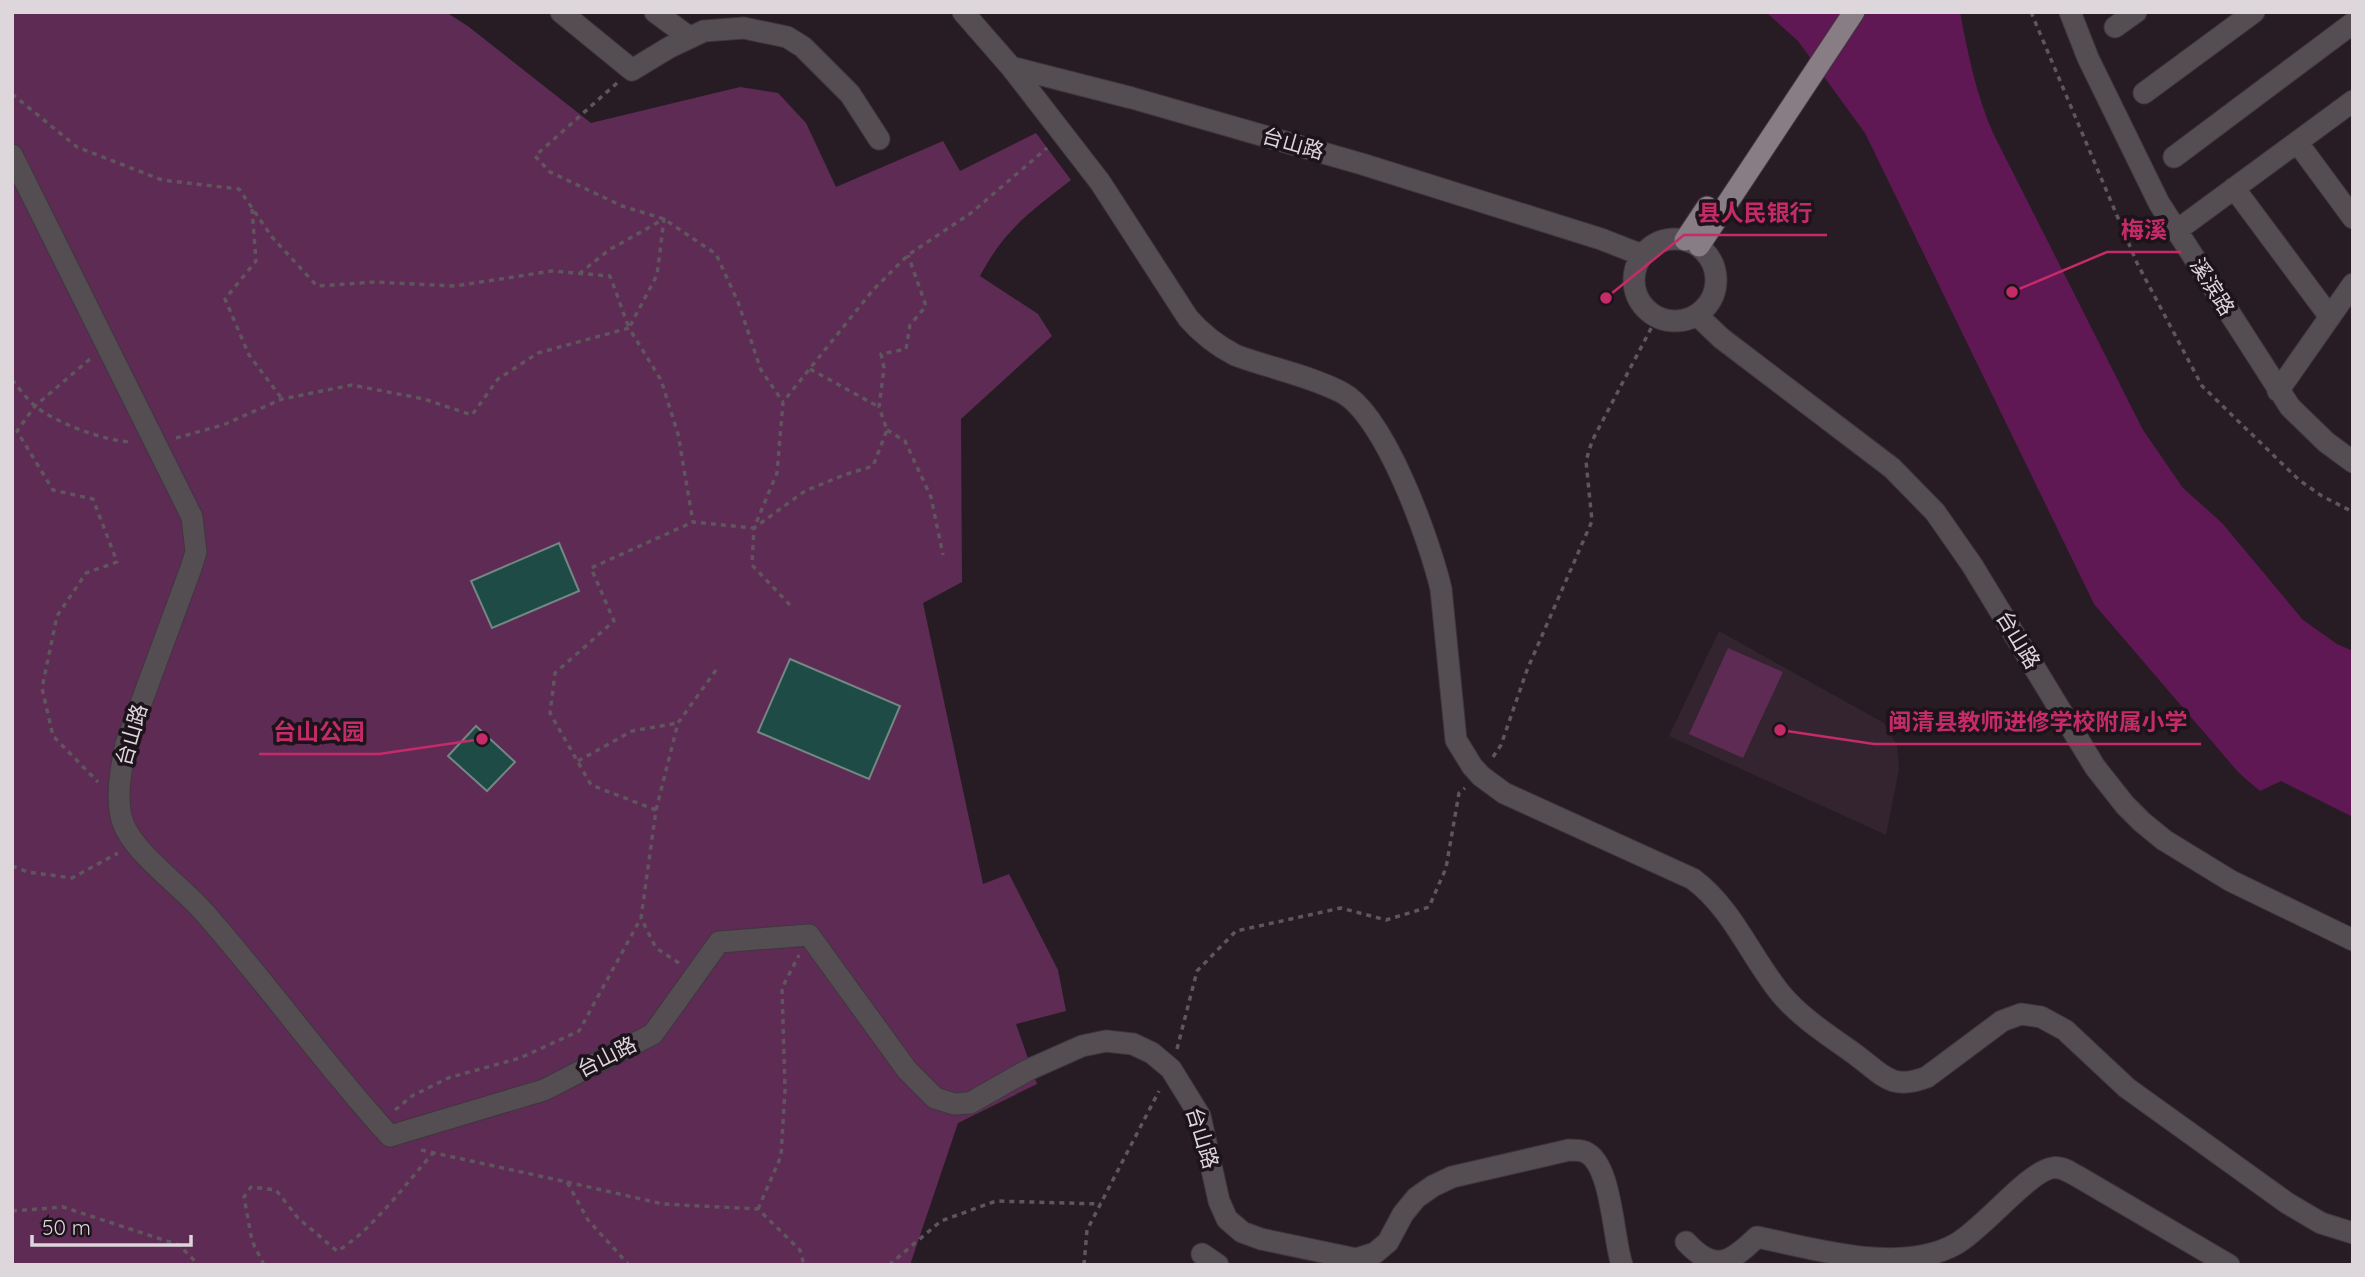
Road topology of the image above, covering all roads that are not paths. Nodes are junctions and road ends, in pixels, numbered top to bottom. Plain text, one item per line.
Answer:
1 (561, 12) edge
2 (655, 12) edge
3 (962, 12) edge
4 (1838, 12) edge
5 (1854, 12) edge
6 (2070, 12) edge
7 (2136, 12) edge
8 (2254, 12) edge
9 (2353, 23) edge
10 (2115, 27) dead end
11 (689, 37) junction
12 (1012, 67) junction
13 (2144, 93) dead end
14 (2352, 103) edge
15 (1776, 120) junction
16 (879, 139) dead end
17 (2297, 142) junction
18 (12, 155) edge
19 (2174, 157) dead end
20 (2234, 188) junction
21 (2353, 218) edge
22 (2176, 231) junction
23 (1692, 243) junction
24 (1642, 254) junction
25 (2353, 284) edge
26 (1696, 315) junction
27 (2330, 317) junction
28 (2278, 391) junction
29 (2353, 462) edge
30 (2353, 940) edge
31 (2353, 1233) edge
32 (1686, 1242) dead end
33 (1622, 1265) edge
34 (2229, 1265) edge

1 - 11 street
2 - 11 street
3 - 12 street
4 - 15 main road
5 - 15 main road
6 - 22 street, 溪滨路
7 - 10 street
8 - 13 street
9 - 19 street
11 - 16 street
12 - 24 street, 台山路
12 - 31 street
14 - 17 street
15 - 23 main road
17 - 20 street
17 - 21 street
18 - 33 street, 台山路
20 - 22 street
20 - 27 street
22 - 28 street, 溪滨路
23 - 24 street
23 - 26 street
24 - 26 street
25 - 27 street
26 - 30 street, 台山路
27 - 28 street
28 - 29 street, 溪滨路
32 - 34 street

